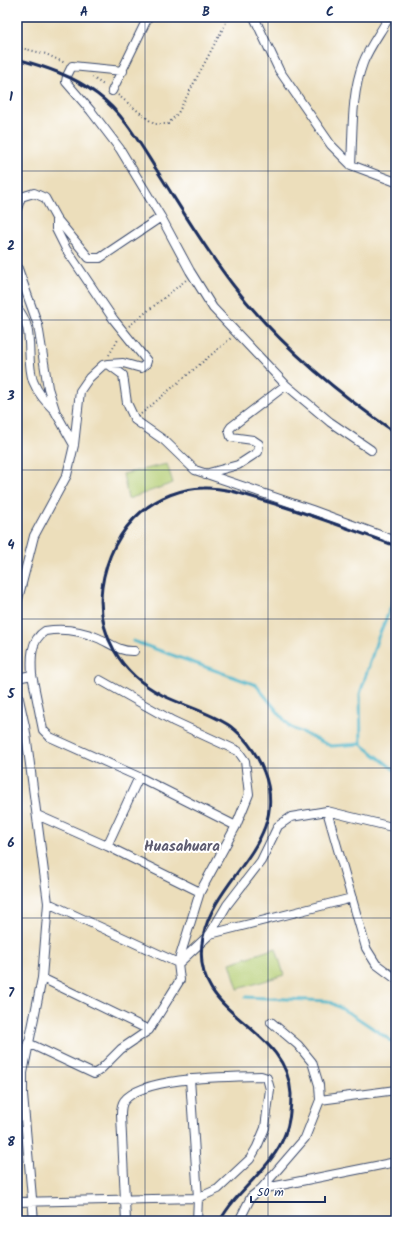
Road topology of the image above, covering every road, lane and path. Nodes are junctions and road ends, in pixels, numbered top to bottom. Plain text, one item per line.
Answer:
1 (51, 17) edge
2 (69, 17) edge
3 (148, 17) edge
4 (229, 17) edge
5 (254, 17) edge
6 (389, 17) edge
7 (17, 47) edge
8 (72, 66) junction
9 (123, 71) junction
10 (90, 77) dead end
11 (112, 91) junction
12 (351, 165) junction
13 (396, 182) edge
14 (19, 195) edge
15 (17, 209) edge
16 (161, 217) junction
17 (56, 218) junction
18 (17, 266) edge
19 (193, 275) junction
20 (17, 308) edge
21 (123, 331) junction
22 (236, 333) junction
23 (106, 365) junction
24 (286, 385) junction
25 (56, 413) junction
26 (135, 420) junction
27 (74, 445) junction
28 (371, 450) dead end
29 (204, 474) junction
30 (396, 541) edge
31 (17, 603) edge
32 (134, 651) dead end
33 (32, 675) junction
34 (17, 678) edge
35 (100, 680) dead end
36 (17, 690) edge
37 (139, 777) junction
38 (327, 811) junction
39 (38, 816) junction
40 (236, 826) junction
41 (396, 828) edge
42 (107, 846) junction
43 (200, 892) junction
44 (352, 898) junction
45 (48, 903) junction
46 (210, 934) junction
47 (178, 963) junction
48 (42, 978) junction
49 (396, 979) edge
50 (271, 1022) dead end
51 (149, 1030) junction
52 (28, 1043) junction
53 (190, 1079) junction
54 (396, 1090) edge
55 (320, 1100) junction
56 (396, 1162) edge
57 (261, 1189) junction
58 (124, 1198) junction
59 (198, 1198) junction
60 (17, 1202) edge
61 (32, 1202) junction
62 (34, 1221) edge
63 (126, 1221) edge
64 (197, 1221) edge
65 (239, 1221) edge

1 - 2 path
3 - 9 street
4 - 11 path
5 - 12 street
6 - 12 street
7 - 8 path
8 - 9 street
8 - 16 street
9 - 11 street
10 - 11 path
12 - 13 street
14 - 15 street
14 - 17 street
16 - 17 street
16 - 19 street
17 - 21 street
18 - 25 street
19 - 21 path
19 - 22 street
20 - 25 street
21 - 23 path
21 - 23 street
22 - 24 street
22 - 26 path
23 - 26 street
23 - 27 street
24 - 28 street
24 - 29 street
25 - 27 street
26 - 29 street
27 - 31 street
29 - 30 street
32 - 33 street
33 - 34 street
33 - 37 street
35 - 40 street
36 - 39 street
37 - 40 street
37 - 42 street
38 - 41 street
38 - 44 street
38 - 46 street
39 - 42 street
39 - 45 street
40 - 43 street
42 - 43 street
43 - 47 street
44 - 46 street
44 - 49 street
45 - 47 street
45 - 48 street
46 - 47 street
47 - 51 street
48 - 51 street
48 - 52 street
50 - 55 street
51 - 52 street
52 - 61 street
53 - 58 street
53 - 59 street
53 - 59 street
54 - 55 street
55 - 57 street
56 - 57 street
57 - 65 street
58 - 59 street
58 - 61 street
58 - 63 street
59 - 64 street
60 - 61 street
61 - 62 street

